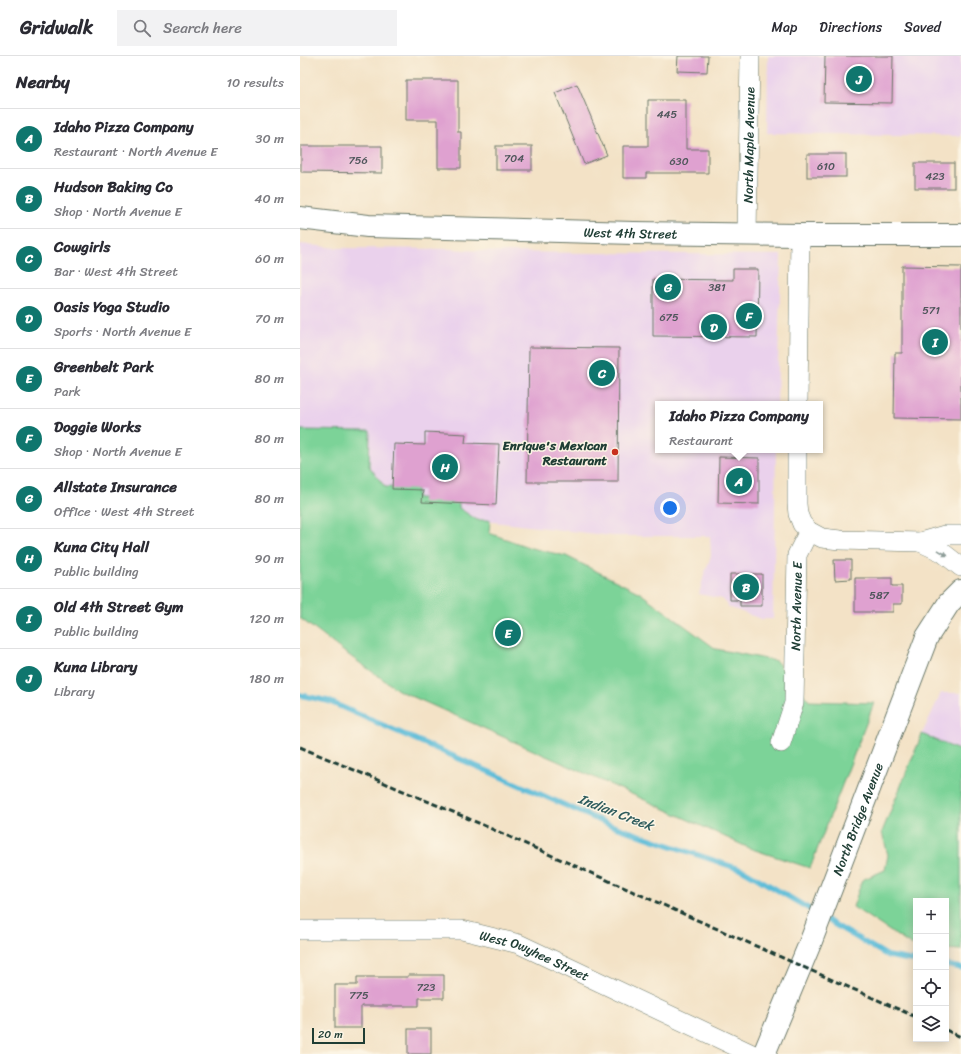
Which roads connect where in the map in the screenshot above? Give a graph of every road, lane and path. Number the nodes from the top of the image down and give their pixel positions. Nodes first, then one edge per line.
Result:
1 (750, 56) edge
2 (300, 218) edge
3 (747, 234) junction
4 (800, 235) junction
5 (961, 235) edge
6 (798, 401) edge
7 (797, 453) edge
8 (809, 531) junction
9 (961, 535) edge
10 (920, 542) junction
11 (961, 567) edge
12 (961, 591) edge
13 (781, 743) dead end
14 (300, 930) edge
15 (752, 1054) edge
16 (764, 1054) edge

1 - 3 street, North Maple Avenue
2 - 3 main road, West 4th Street
3 - 4 main road, West 4th Street
4 - 5 main road, West 4th Street
4 - 6 street
7 - 8 street
8 - 10 street
8 - 13 street, North Avenue E
9 - 10 street
10 -> 11 street
12 - 16 main road, North Bridge Avenue
14 - 15 street, West Owyhee Street

